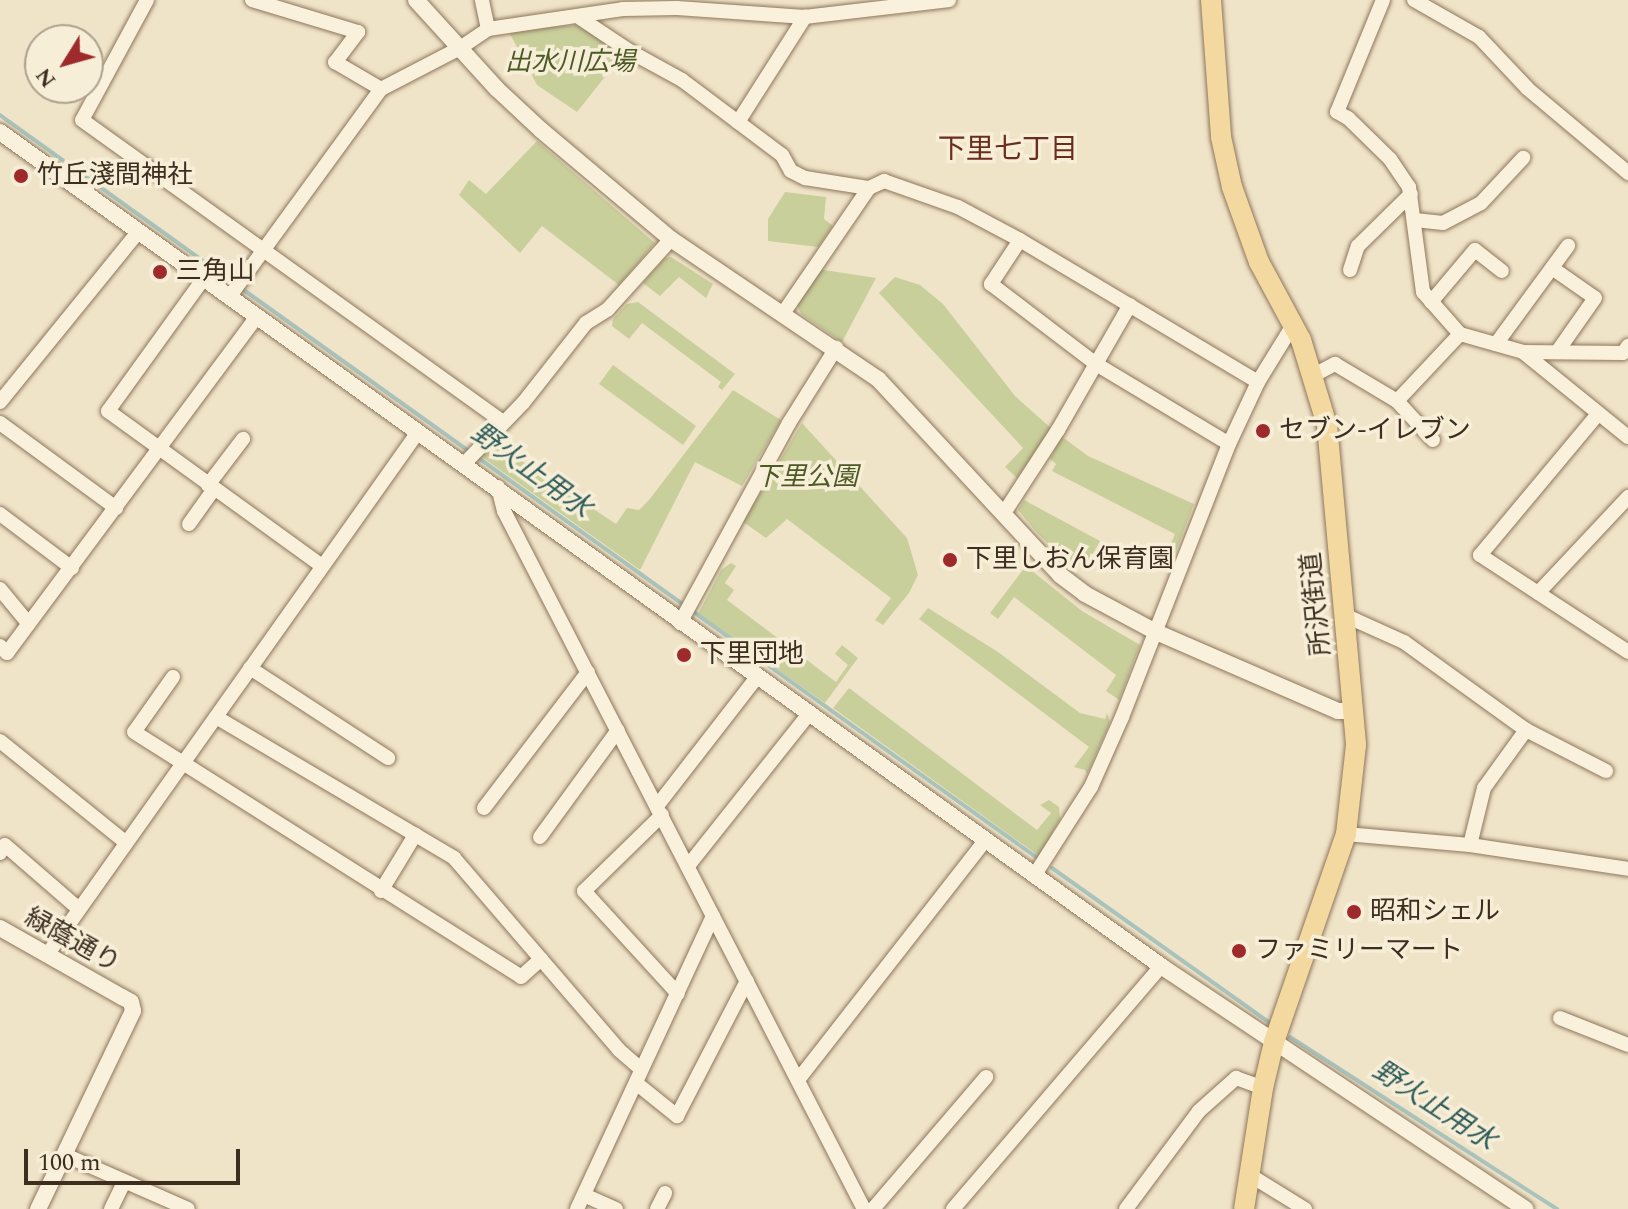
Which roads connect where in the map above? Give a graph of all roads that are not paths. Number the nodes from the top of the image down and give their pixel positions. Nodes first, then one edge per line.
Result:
1 (147, 0) edge
2 (252, 0) edge
3 (416, 0) edge
4 (482, 0) edge
5 (949, 0) edge
6 (1211, 0) edge
7 (1383, 0) edge
8 (1414, 0) edge
9 (805, 17) junction
10 (580, 18) junction
11 (488, 29) junction
12 (460, 48) junction
13 (381, 89) junction
14 (738, 122) junction
15 (0, 132) edge
16 (1523, 158) dead end
17 (1628, 173) edge
18 (869, 188) junction
19 (1411, 194) junction
20 (1415, 220) junction
21 (139, 231) junction
22 (671, 239) junction
23 (1020, 240) junction
24 (1568, 246) dead end
25 (263, 251) junction
26 (1552, 268) junction
27 (1350, 270) dead end
28 (1502, 271) dead end
29 (204, 278) junction
30 (235, 290) junction
31 (1431, 302) junction
32 (1130, 305) junction
33 (784, 312) junction
34 (257, 316) junction
35 (1293, 325) junction
36 (1460, 334) junction
37 (1496, 344) junction
38 (1628, 346) edge
39 (836, 348) junction
40 (1523, 352) junction
41 (1557, 352) junction
42 (1096, 364) junction
43 (1314, 375) junction
44 (1258, 382) junction
45 (1397, 401) junction
46 (0, 402) edge
47 (1598, 414) junction
48 (503, 422) junction
49 (0, 423) edge
50 (418, 432) junction
51 (1628, 437) edge
52 (243, 439) dead end
53 (1433, 440) dead end
54 (1229, 444) junction
55 (159, 449) junction
56 (469, 459) junction
57 (211, 487) junction
58 (498, 487) junction
59 (1628, 497) edge
60 (116, 508) junction
61 (1004, 513) junction
62 (0, 514) edge
63 (189, 524) dead end
64 (322, 566) junction
65 (72, 568) junction
66 (0, 589) edge
67 (1538, 593) junction
68 (685, 614) junction
69 (1344, 615) junction
70 (29, 624) junction
71 (1156, 632) junction
72 (0, 646) edge
73 (1628, 652) edge
74 (250, 668) junction
75 (588, 672) junction
76 (173, 677) dead end
77 (757, 677) junction
78 (1354, 711) junction
79 (808, 715) junction
80 (216, 717) junction
81 (618, 730) junction
82 (1526, 730) junction
83 (0, 741) edge
84 (388, 758) dead end
85 (182, 764) junction
86 (1606, 771) dead end
87 (484, 808) dead end
88 (659, 811) junction
89 (1346, 834) junction
90 (415, 835) junction
91 (540, 837) dead end
92 (985, 841) junction
93 (125, 842) junction
94 (1470, 845) junction
95 (0, 853) edge
96 (688, 866) junction
97 (1628, 869) edge
98 (1034, 876) junction
99 (381, 891) junction
100 (79, 909) junction
101 (713, 916) junction
102 (0, 928) edge
103 (47, 955) junction
104 (541, 959) junction
105 (1161, 966) junction
106 (747, 981) junction
107 (678, 994) junction
108 (1560, 1018) dead end
109 (1274, 1042) junction
110 (1628, 1045) edge
111 (638, 1076) junction
112 (986, 1077) dead end
113 (798, 1080) junction
114 (1263, 1088) junction
115 (65, 1155) junction
116 (1248, 1174) junction
117 (124, 1182) junction
118 (665, 1193) dead end
119 (584, 1195) junction
120 (185, 1208) edge
121 (38, 1209) edge
122 (111, 1209) edge
123 (577, 1209) edge
124 (616, 1209) edge
125 (657, 1209) edge
126 (864, 1209) edge
127 (873, 1209) edge
128 (953, 1209) edge
129 (1126, 1209) edge
130 (1244, 1209) edge
131 (1305, 1209) edge
132 (1525, 1209) edge

1 - 25 street
2 - 13 street
3 - 12 street
4 - 11 street
5 - 9 street
6 - 35 main road, 所沢街道
7 - 19 street
8 - 17 street
9 - 10 street
9 - 14 street
10 - 11 street
10 - 14 street
11 - 12 street
12 - 13 street
12 - 22 street
13 - 25 street
14 - 18 street
15 - 21 street
16 - 20 street
18 - 23 street
18 - 33 street
19 - 20 street
19 - 27 street
20 - 31 street
21 - 29 street
21 - 46 street
22 - 33 street
22 - 48 street
23 - 32 street
23 - 42 street
24 - 26 street
25 - 30 street
25 - 48 street
26 - 37 street
26 - 41 street
28 - 31 street
29 - 30 street
29 - 55 street
30 - 34 street
31 - 36 street
32 - 42 street
32 - 44 street
33 - 39 street
34 - 50 street
34 - 55 street
35 - 43 main road, 所沢街道
35 - 44 street
36 - 37 street
36 - 45 street
37 - 40 street
38 - 41 street
39 - 61 street
39 - 68 street
40 - 41 street
40 - 47 street
42 - 54 street
42 - 61 street
43 - 45 street
43 - 69 main road, 所沢街道
44 - 54 street
45 - 53 street
47 - 51 street
47 - 67 street
48 - 56 street
49 - 60 street
50 - 56 street
50 - 64 street
52 - 57 street
54 - 71 street
55 - 57 street
55 - 60 street
56 - 58 street
57 - 63 street
57 - 64 street
58 - 68 street
58 - 75 street
59 - 67 street
60 - 65 street
61 - 71 street
62 - 65 street
64 - 74 street
65 - 70 street
66 - 70 street
67 - 73 street
68 - 77 street
69 - 78 main road, 所沢街道
69 - 82 street
70 - 72 street
71 - 78 street
71 - 98 street
74 - 80 street
74 - 84 street
75 - 81 street
75 - 87 street
76 - 85 street
77 - 79 street
77 - 88 street
78 - 89 main road, 所沢街道
79 - 92 street
79 - 96 street
80 - 85 street
80 - 90 street
81 - 88 street
81 - 91 street
82 - 86 street
82 - 94 street
83 - 93 street
85 - 93 street
85 - 99 street
88 - 96 street
88 - 107 street
89 - 94 street
89 - 109 main road, 所沢街道
90 - 99 street
90 - 104 street
92 - 98 street
92 - 113 street
93 - 100 street
94 - 97 street
95 - 100 street
96 - 101 street
98 - 105 street
99 - 104 street
100 - 103 street
101 - 106 street
101 - 107 street
102 - 103 street, 緑蔭通り
103 - 115 street, 緑蔭通り
104 - 111 street
105 - 109 street
105 - 128 street
106 - 111 street
106 - 113 street
107 - 111 street
108 - 110 street
109 - 114 main road, 所沢街道
109 - 132 street
111 - 119 street
112 - 127 street
113 - 126 street
114 - 116 main road, 所沢街道
114 - 129 street
115 - 117 street
115 - 121 street, 緑蔭通り
116 - 130 main road, 所沢街道
116 - 131 street
117 - 120 street
117 - 122 street
118 - 125 street
119 - 123 street
119 - 124 street

